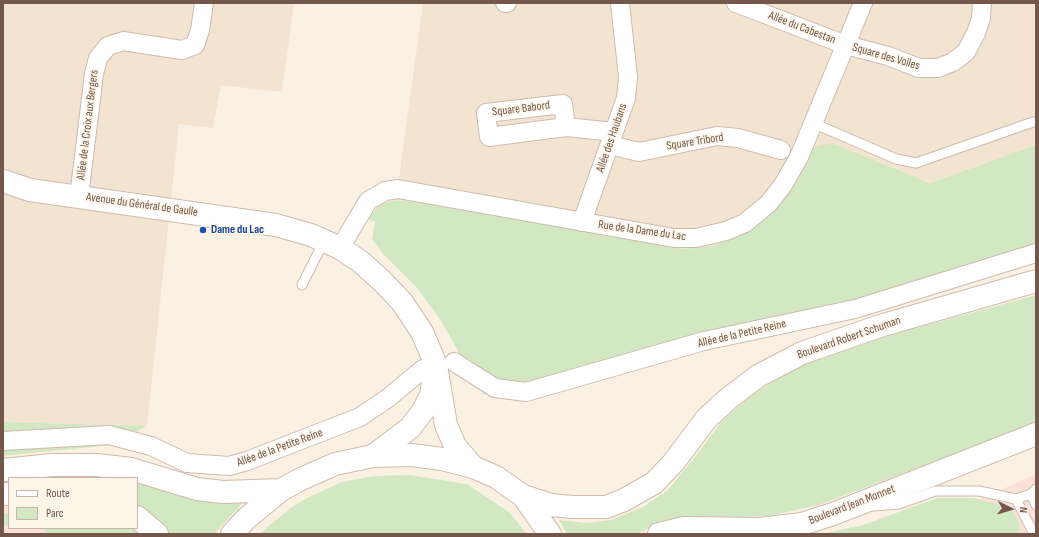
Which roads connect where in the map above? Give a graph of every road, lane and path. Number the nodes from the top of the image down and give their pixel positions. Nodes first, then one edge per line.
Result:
1 (204, 3) edge
2 (620, 3) edge
3 (736, 3) edge
4 (863, 3) edge
5 (982, 3) edge
6 (846, 45) junction
7 (1033, 122) dead end
8 (813, 123) junction
9 (566, 127) dead end
10 (612, 138) junction
11 (781, 150) dead end
12 (3, 181) edge
13 (79, 197) junction
14 (582, 222) junction
15 (332, 244) junction
16 (1036, 253) edge
17 (1036, 281) edge
18 (302, 285) dead end
19 (437, 365) junction
20 (1036, 434) edge
21 (3, 441) edge
22 (373, 456) junction
23 (473, 467) junction
24 (3, 470) edge
25 (281, 490) junction
26 (1034, 492) edge
27 (523, 496) junction
28 (1016, 499) junction
29 (1036, 505) edge
30 (848, 508) junction
31 (138, 518) edge
32 (157, 534) edge
33 (232, 534) edge
34 (550, 534) edge
35 (659, 534) edge
36 (1034, 534) edge

1 - 13 street, Allée de la Croix aux Bergers
2 - 10 street, Allée des Haubans
3 - 6 street, Allée du Cabestan
4 - 6 street, Rue de la Dame du Lac
5 - 6 street, Square des Voiles
6 - 8 street, Rue de la Dame du Lac
7 - 8 lane
8 - 14 street, Rue de la Dame du Lac
9 - 10 street
10 - 11 street, Square Tribord
10 - 14 street, Allée des Haubans
12 - 13 main road, Avenue du Général de Gaulle
13 - 15 main road, Avenue du Général de Gaulle
14 - 15 street, Rue de la Dame du Lac
15 - 18 lane
15 - 19 main road, Avenue du Général de Gaulle
16 - 19 street, Allée de la Petite Reine
17 - 27 main road, Boulevard Robert Schuman
19 - 21 street, Allée de la Petite Reine
19 - 22 main road
19 - 23 main road, Avenue du Général de Gaulle
20 - 30 main road, Boulevard Jean Monnet
22 - 23 main road
22 - 25 main road
23 - 27 main road
24 - 25 main road
25 - 33 main road
26 - 28 lane
26 - 29 lane
27 - 34 main road
28 - 30 lane
28 - 36 lane
30 - 35 main road, Boulevard Jean Monnet
31 - 32 main road

